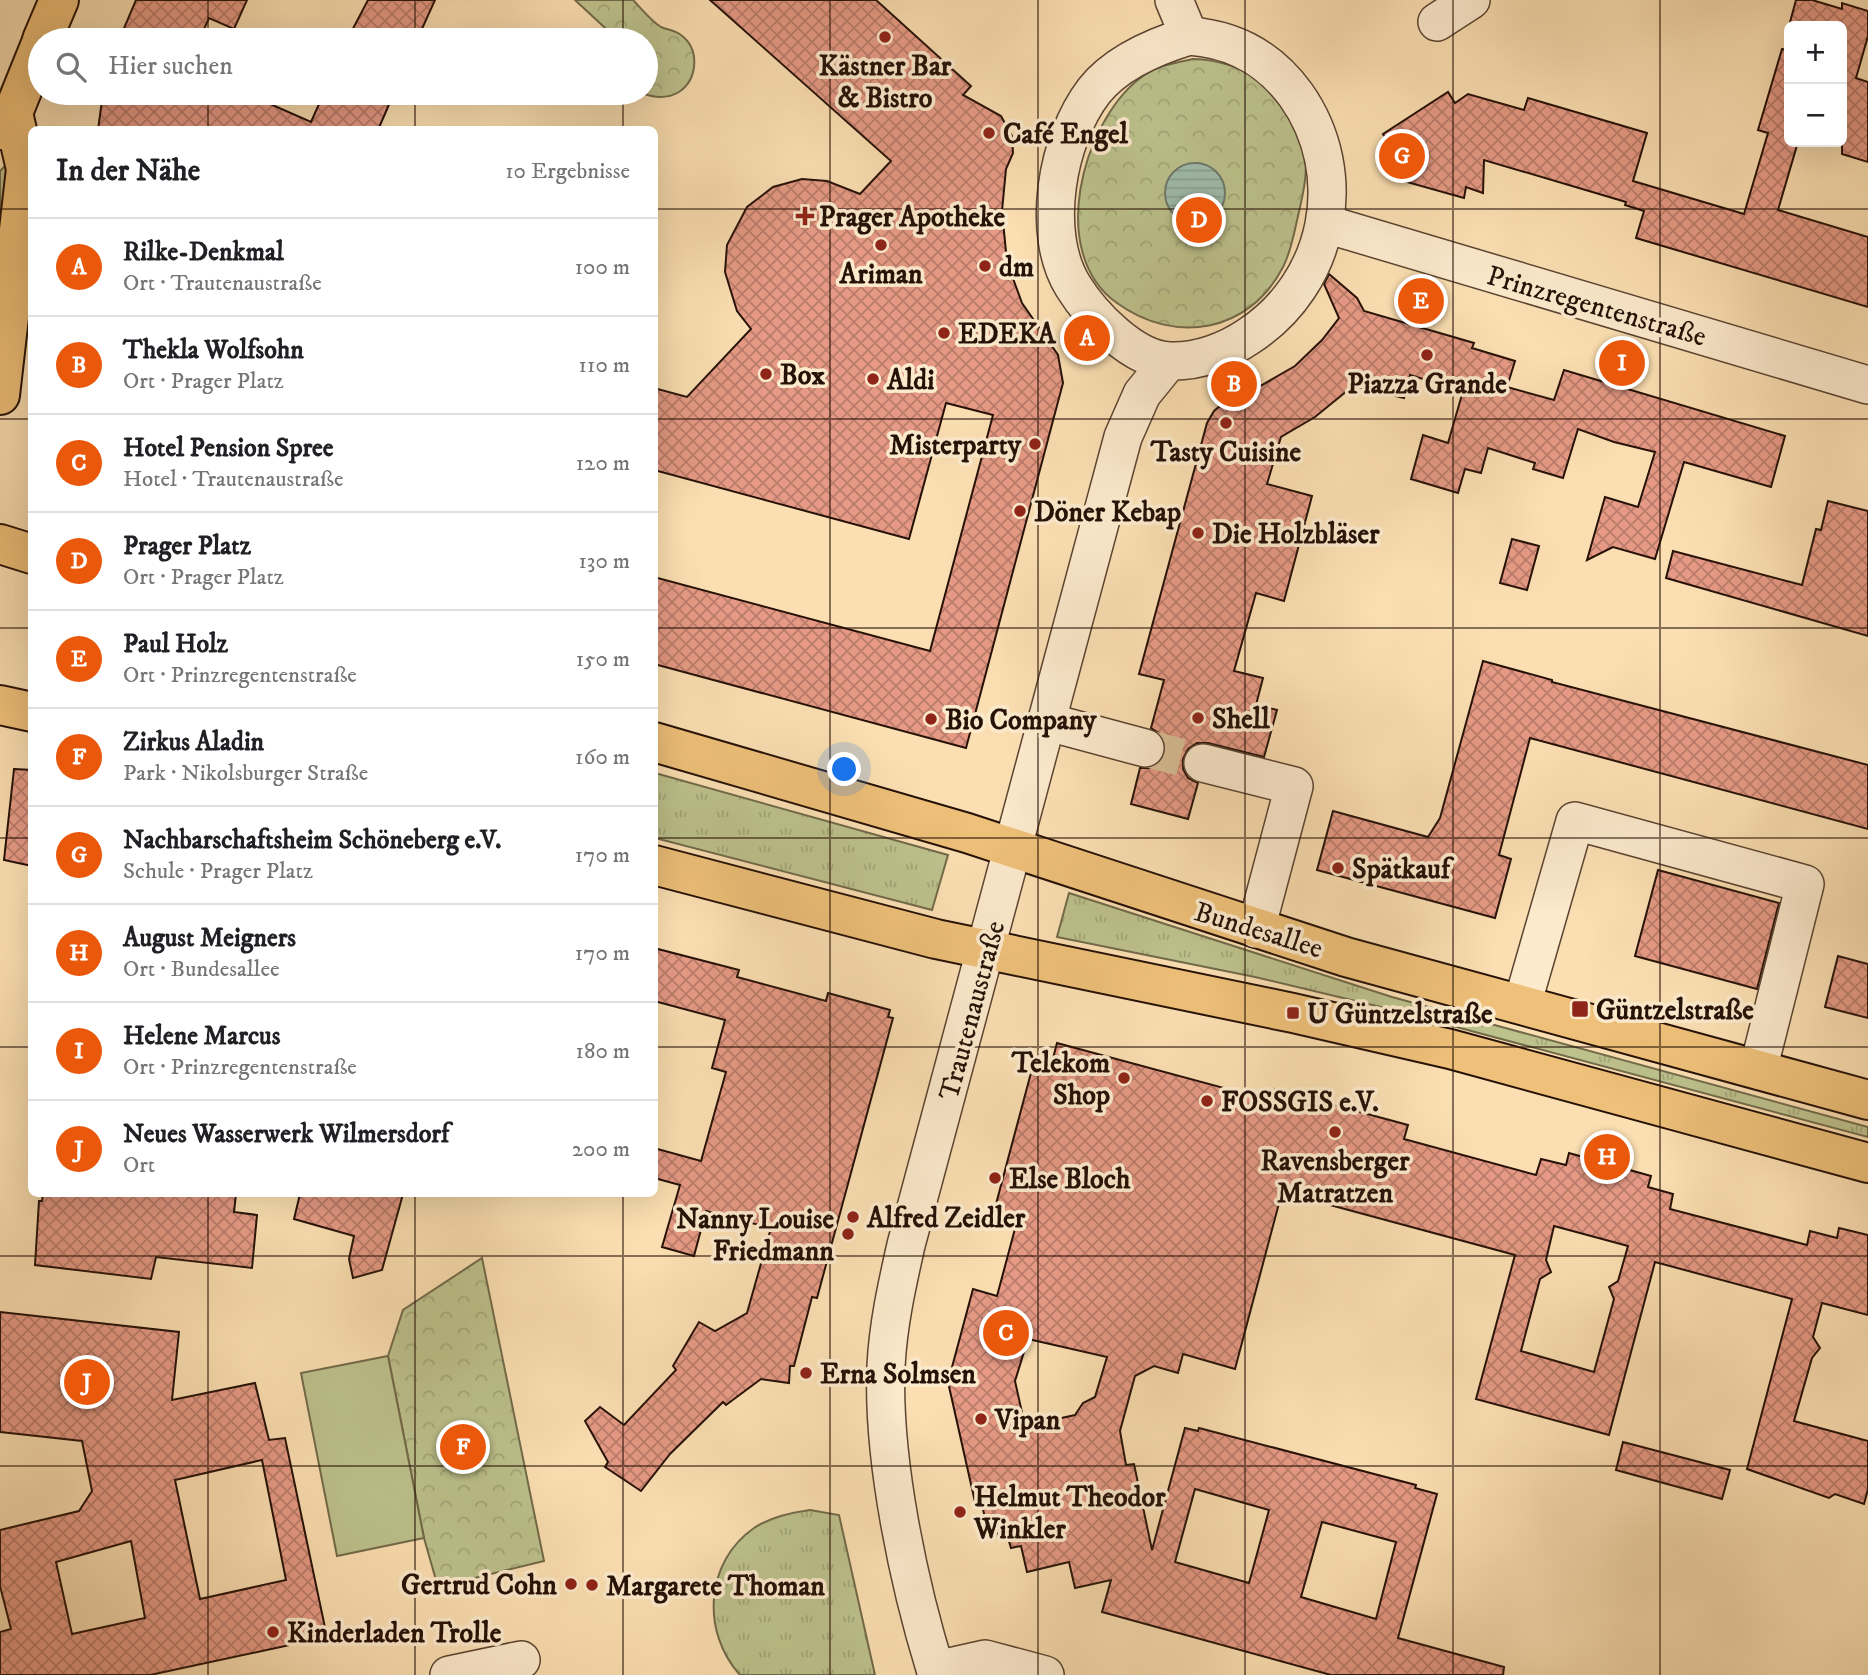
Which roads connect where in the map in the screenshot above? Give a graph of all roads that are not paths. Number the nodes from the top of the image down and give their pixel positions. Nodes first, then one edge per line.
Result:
1 (59, 0) edge
2 (1174, 0) edge
3 (1471, 0) edge
4 (1437, 22) dead end
5 (47, 28) edge
6 (1189, 36) junction
7 (28, 73) edge
8 (6, 122) edge
9 (1326, 224) junction
10 (1168, 362) junction
11 (1868, 385) edge
12 (0, 395) edge
13 (0, 544) edge
14 (28, 553) edge
15 (0, 705) edge
16 (28, 711) edge
17 (1048, 722) junction
18 (658, 743) edge
19 (1145, 748) tunnel mouth
20 (1203, 763) tunnel mouth
21 (1014, 848) junction
22 (658, 866) edge
23 (1256, 929) junction
24 (987, 950) junction
25 (1522, 1005) junction
26 (1758, 1070) junction
27 (1868, 1100) edge
28 (1868, 1163) edge
29 (521, 1660) dead end
30 (937, 1673) edge
31 (449, 1675) edge
32 (1045, 1675) edge

1 - 5 main road
2 - 6 street
3 - 4 street
6 - 9 street
6 - 10 street
7 - 8 main road
8 - 12 main road
9 - 10 street
9 - 11 street, Prinzregentenstraße
10 - 17 street, Trautenaustraße
13 - 14 main road
15 - 16 main road
17 - 19 street
17 - 21 street, Trautenaustraße
18 - 21 main road, Bundesallee
20 - 23 street
21 - 23 main road, Bundesallee
21 - 24 street, Trautenaustraße
22 - 24 main road
23 - 25 main road, Bundesallee
24 - 28 main road
24 - 30 street, Trautenaustraße
25 - 26 main road, Bundesallee
25 - 26 street
26 - 27 main road, Bundesallee
29 - 31 street
30 - 32 street

